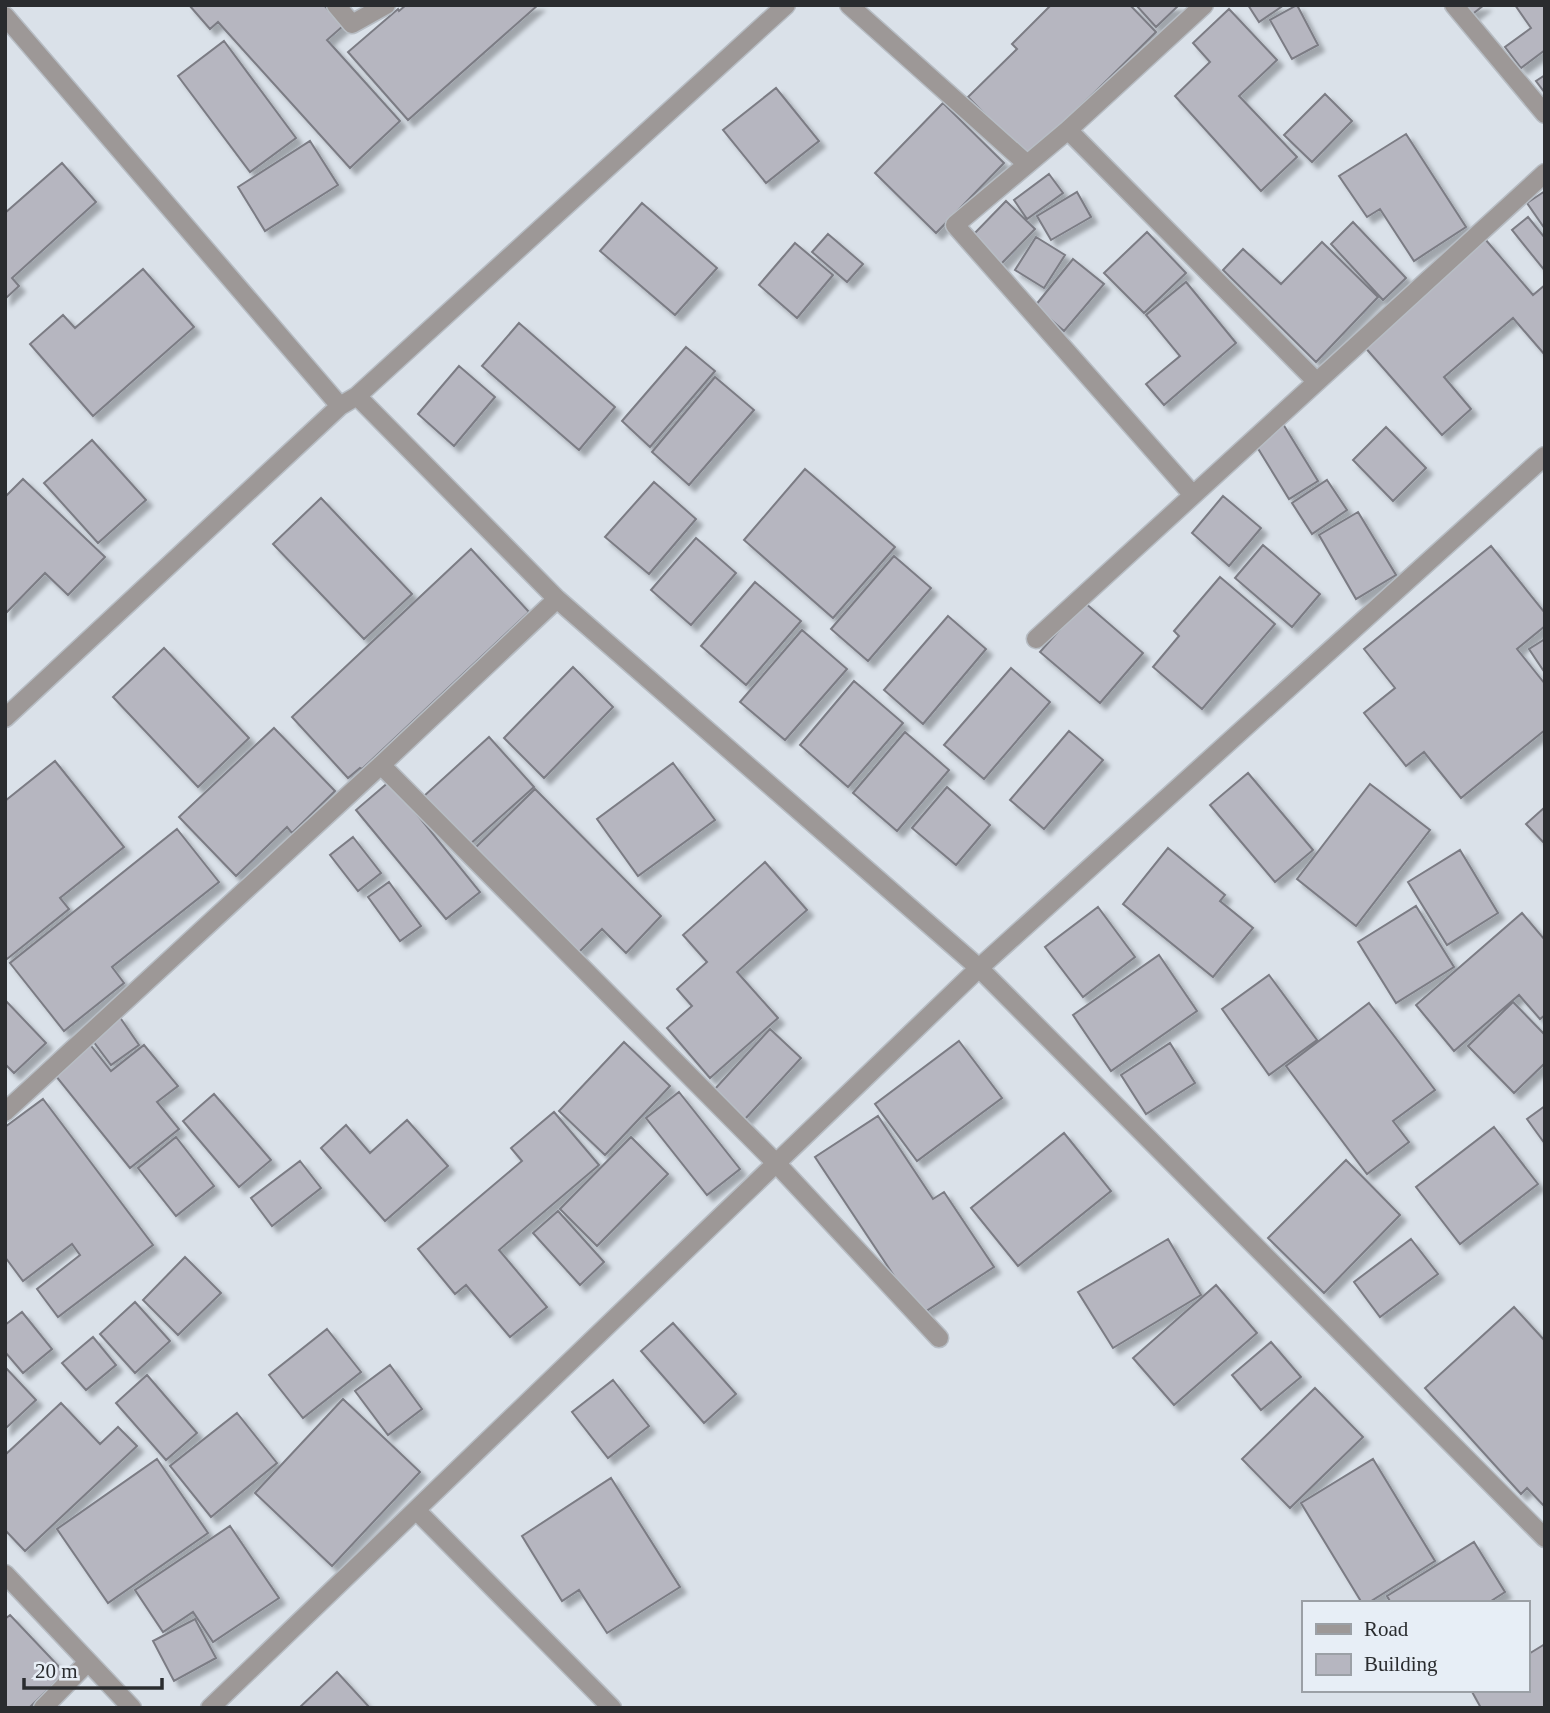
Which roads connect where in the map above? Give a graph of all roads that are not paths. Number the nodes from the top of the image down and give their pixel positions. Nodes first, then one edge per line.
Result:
1 (336, 5) edge
2 (386, 5) edge
3 (786, 5) edge
4 (849, 5) edge
5 (1204, 5) edge
6 (1454, 5) edge
7 (5, 16) edge
8 (1545, 114) edge
9 (1068, 130) junction
10 (1027, 164) junction
11 (1545, 173) edge
12 (1315, 382) junction
13 (357, 396) junction
14 (340, 406) junction
15 (1545, 456) edge
16 (1193, 495) junction
17 (557, 598) junction
18 (1035, 639) dead end
19 (5, 718) edge
20 (380, 765) junction
21 (979, 968) junction
22 (5, 1112) edge
23 (776, 1163) junction
24 (939, 1338) dead end
25 (416, 1510) junction
26 (1545, 1538) edge
27 (5, 1574) edge
28 (88, 1662) junction
29 (43, 1708) edge
30 (132, 1708) edge
31 (210, 1708) edge
32 (612, 1708) edge

1 - 2 street
3 - 13 street
4 - 10 street
5 - 9 street
6 - 8 street
7 - 14 street
9 - 10 street
9 - 12 street
10 - 16 street
11 - 12 street
12 - 16 street
13 - 14 street
13 - 17 street
14 - 19 street
15 - 21 street
16 - 18 street
17 - 20 street
17 - 21 street
20 - 22 street
20 - 23 street
21 - 23 street
21 - 26 street
23 - 24 street
23 - 25 street
25 - 31 street
25 - 32 street
27 - 28 street
28 - 29 street
28 - 30 street

